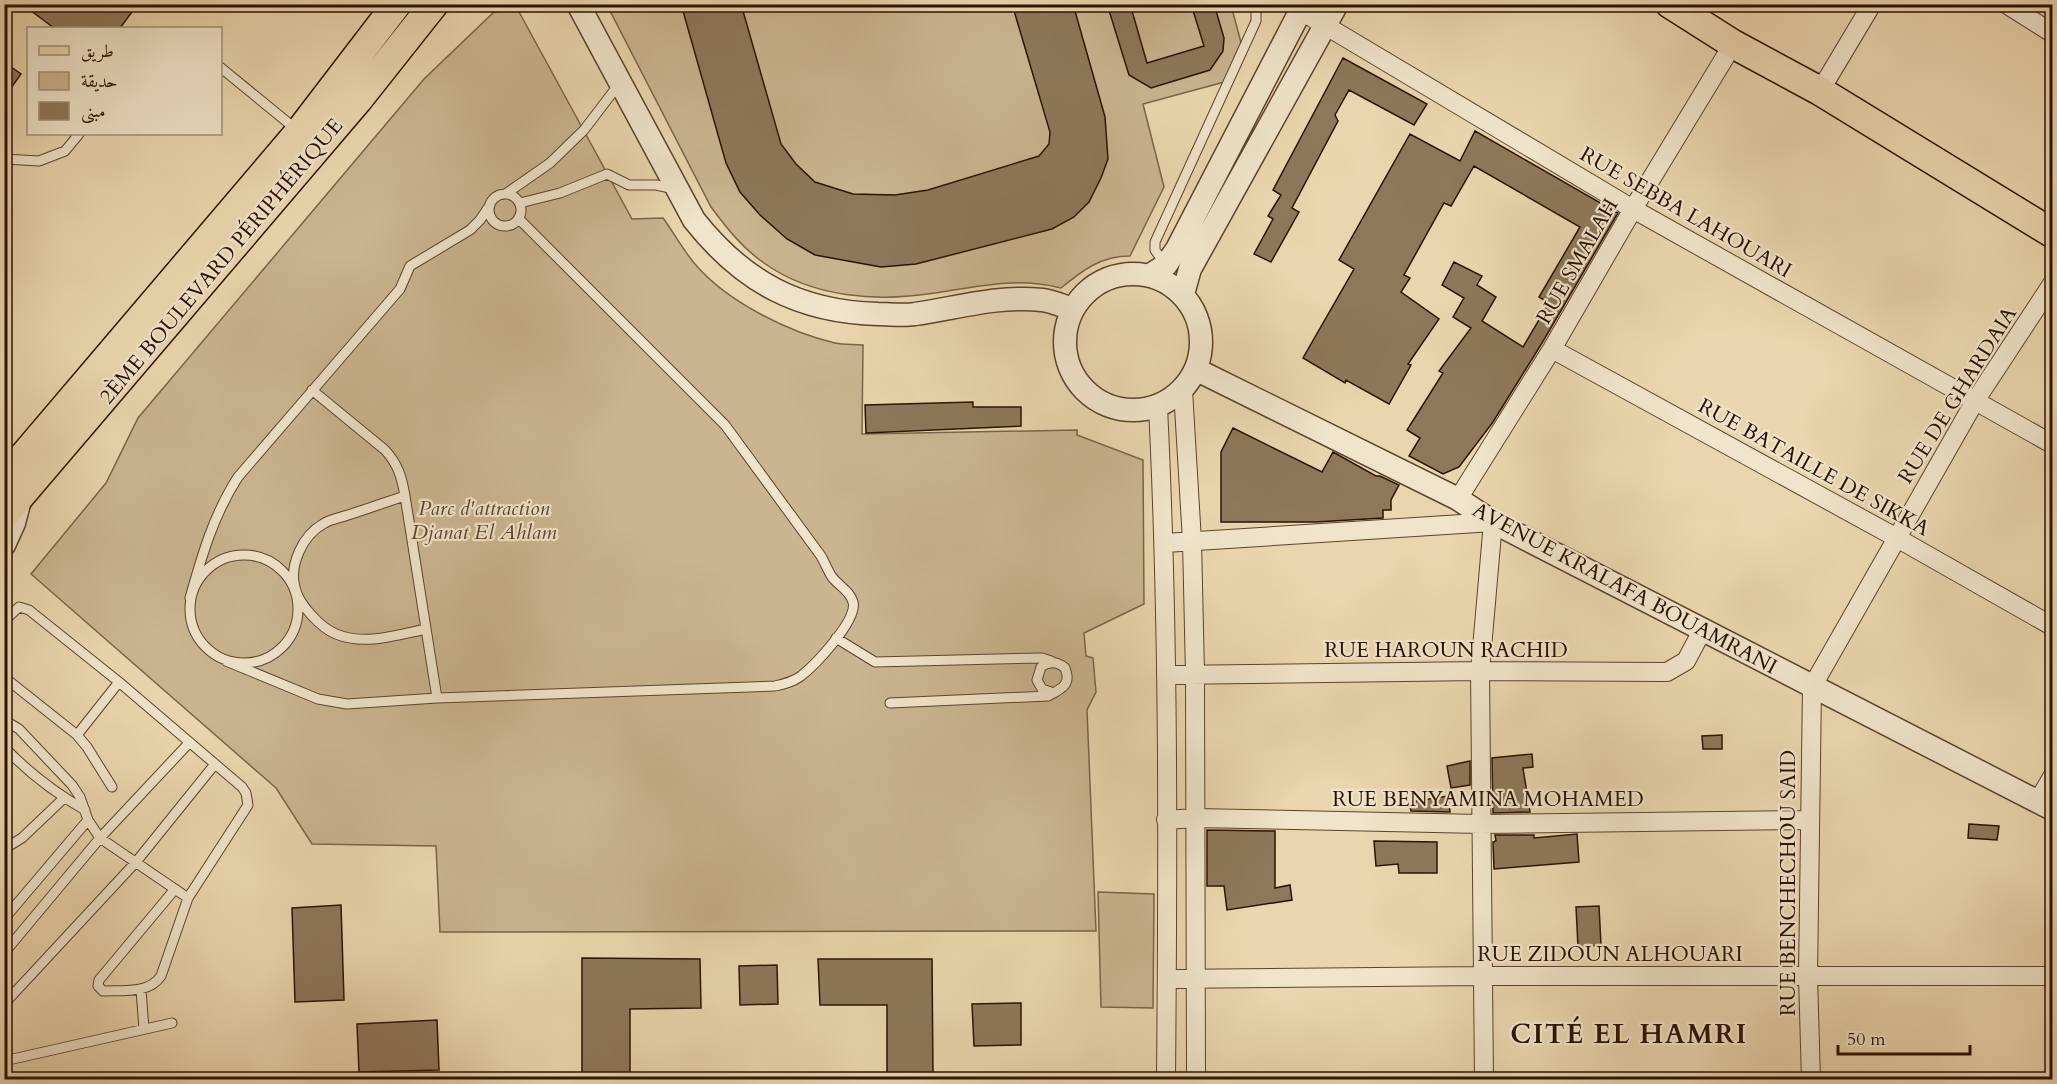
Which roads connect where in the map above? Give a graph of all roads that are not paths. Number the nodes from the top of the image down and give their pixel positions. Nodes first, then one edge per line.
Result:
1 (397, 4) edge
2 (434, 4) edge
3 (578, 4) edge
4 (1253, 4) edge
5 (1337, 4) edge
6 (1670, 4) edge
7 (1872, 4) edge
8 (2006, 4) edge
9 (1303, 8) edge
10 (1325, 26) junction
11 (2052, 33) edge
12 (1733, 44) junction
13 (222, 69) edge
14 (620, 82) junction
15 (1820, 91) junction
16 (299, 132) junction
17 (78, 135) edge
18 (4, 159) edge
19 (678, 190) junction
20 (507, 193) junction
21 (520, 202) junction
22 (490, 205) junction
23 (1634, 209) junction
24 (519, 219) junction
25 (2052, 233) edge
26 (1158, 270) junction
27 (2052, 284) edge
28 (1183, 294) junction
29 (1072, 309) junction
30 (1552, 349) junction
31 (1197, 370) junction
32 (312, 390) junction
33 (1183, 390) junction
34 (1975, 401) junction
35 (1158, 406) junction
36 (2052, 444) edge
37 (10, 496) edge
38 (405, 496) junction
39 (1458, 499) junction
40 (1493, 522) junction
41 (1897, 538) junction
42 (1192, 542) junction
43 (1165, 543) junction
44 (4, 545) edge
45 (294, 588) junction
46 (190, 598) junction
47 (4, 621) edge
48 (2052, 626) edge
49 (426, 629) junction
50 (1703, 629) junction
51 (836, 638) junction
52 (226, 661) junction
53 (1056, 662) junction
54 (1480, 671) junction
55 (1195, 674) junction
56 (1167, 675) junction
57 (4, 677) edge
58 (119, 682) junction
59 (1812, 687) junction
60 (1054, 693) junction
61 (437, 698) junction
62 (890, 703) dead end
63 (4, 720) edge
64 (76, 735) junction
65 (189, 742) junction
66 (4, 747) edge
67 (215, 764) junction
68 (2052, 777) edge
69 (112, 787) dead end
70 (64, 798) junction
71 (2045, 805) edge
72 (85, 810) junction
73 (1195, 818) junction
74 (88, 820) junction
75 (1166, 820) junction
76 (1810, 820) junction
77 (1481, 824) junction
78 (100, 838) junction
79 (4, 849) edge
80 (136, 862) junction
81 (175, 889) junction
82 (188, 898) junction
83 (4, 919) edge
84 (4, 952) edge
85 (1483, 976) junction
86 (2052, 976) edge
87 (1808, 977) junction
88 (1196, 979) junction
89 (1167, 980) junction
90 (141, 990) junction
91 (4, 1004) edge
92 (172, 1023) dead end
93 (144, 1029) junction
94 (4, 1061) edge
95 (1166, 1080) edge
96 (1196, 1080) edge
97 (1484, 1080) edge
98 (1811, 1080) edge

1 - 16 main road, 2ÈME BOULEVARD PÉRIPHÉRIQUE
2 - 37 main road, 2ÈME BOULEVARD PÉRIPHÉRIQUE
3 - 14 street
4 - 26 lane
5 - 10 street
6 - 12 main road
7 - 15 street
8 - 11 street
9 - 10 street, RUE SEBBA LAHOUARI
9 - 26 street
10 - 23 street, RUE SEBBA LAHOUARI
10 - 28 street
12 - 15 main road
12 - 23 street, RUE SMALAH
13 - 16 lane
14 - 19 street
14 - 20 lane
15 - 25 main road
16 - 37 main road, 2ÈME BOULEVARD PÉRIPHÉRIQUE
17 - 18 lane
19 - 21 lane
19 - 29 street
20 - 21 lane
20 - 22 lane
21 - 24 lane
22 - 24 lane
22 - 32 lane
23 - 30 street, RUE SMALAH
23 - 34 street, RUE SEBBA LAHOUARI
24 - 51 lane
26 - 28 street
26 - 29 street
27 - 34 street, RUE DE GHARDAIA
28 - 31 street
29 - 35 street
30 - 39 street, RUE SMALAH
30 - 41 street, RUE BATAILLE DE SIKKA
31 - 33 street
31 - 39 street, AVENUE KRALAFA BOUAMRANI
32 - 38 lane
32 - 46 lane
33 - 35 street
33 - 42 street
34 - 36 street, RUE SEBBA LAHOUARI
34 - 41 street, RUE DE GHARDAIA
35 - 43 street
37 - 44 street
38 - 45 lane
38 - 49 lane
39 - 40 street, AVENUE KRALAFA BOUAMRANI
40 - 42 street
40 - 50 street, AVENUE KRALAFA BOUAMRANI
40 - 54 street
41 - 48 street, RUE BATAILLE DE SIKKA
41 - 59 street, RUE DE GHARDAIA
42 - 43 street
42 - 55 street
43 - 56 street
45 - 46 lane
45 - 49 lane
45 - 52 lane
46 - 52 lane
47 - 58 lane
49 - 61 lane
50 - 54 street, RUE HAROUN RACHID
50 - 59 street, AVENUE KRALAFA BOUAMRANI
51 - 53 lane
51 - 61 lane
52 - 61 lane
53 - 60 lane
53 - 60 lane
54 - 55 street, RUE HAROUN RACHID
54 - 77 street
55 - 56 street, RUE HAROUN RACHID
55 - 73 street
56 - 75 street
57 - 64 lane
58 - 64 lane
58 - 65 lane
59 - 71 street, AVENUE KRALAFA BOUAMRANI
59 - 76 street, RUE BENCHECHOU SAID
60 - 62 lane
63 - 72 lane
64 - 69 lane
65 - 67 lane
65 - 78 lane
66 - 70 lane
67 - 80 lane
67 - 82 lane
68 - 71 street
70 - 72 lane
70 - 79 lane
72 - 74 lane
73 - 75 street, RUE BENYAMINA MOHAMED
73 - 77 street, RUE BENYAMINA MOHAMED
73 - 88 street
74 - 78 lane
74 - 83 lane
75 - 89 street
76 - 77 street, RUE BENYAMINA MOHAMED
76 - 87 street, RUE BENCHECHOU SAID
77 - 85 street
78 - 80 lane
78 - 84 lane
80 - 81 lane
80 - 91 lane
81 - 82 lane
81 - 90 lane
82 - 90 lane
85 - 87 street, RUE ZIDOUN ALHOUARI
85 - 88 street, RUE ZIDOUN ALHOUARI
85 - 97 street
86 - 87 street, RUE ZIDOUN ALHOUARI
87 - 98 street, RUE BENCHECHOU SAID
88 - 89 street, RUE ZIDOUN ALHOUARI
88 - 96 street
89 - 95 street
90 - 93 lane
92 - 93 lane
93 - 94 lane

